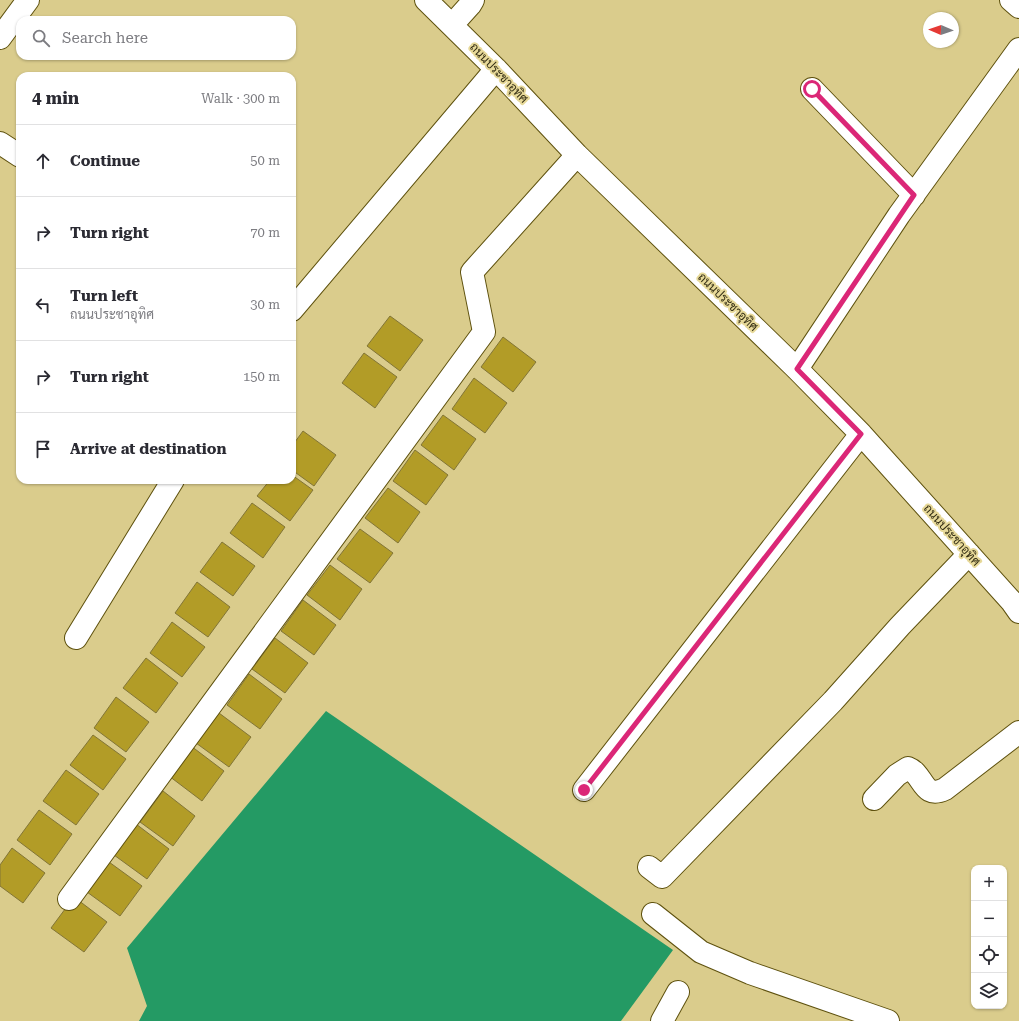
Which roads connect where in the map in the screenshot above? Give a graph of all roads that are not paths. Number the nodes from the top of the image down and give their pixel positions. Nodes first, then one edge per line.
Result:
1 (28, 0) edge
2 (426, 0) edge
3 (473, 0) edge
4 (1011, 0) edge
5 (1019, 6) edge
6 (16, 16) edge
7 (16, 16) edge
8 (452, 25) junction
9 (0, 38) edge
10 (1019, 49) edge
11 (496, 69) junction
12 (812, 89) dead end
13 (0, 143) edge
14 (16, 153) edge
15 (577, 154) junction
16 (914, 195) junction
17 (296, 305) edge
18 (797, 369) junction
19 (861, 434) junction
20 (171, 484) edge
21 (969, 554) junction
22 (1019, 612) edge
23 (76, 638) dead end
24 (1019, 732) edge
25 (584, 790) dead end
26 (874, 798) dead end
27 (649, 867) dead end
28 (69, 899) dead end
29 (653, 914) dead end
30 (678, 992) dead end
31 (662, 1021) edge
32 (888, 1021) edge

1 - 6 street
2 - 8 street, ถนนประชาอุทิศ
3 - 8 street
4 - 5 street
7 - 9 street
8 - 11 street, ถนนประชาอุทิศ
10 - 16 street
11 - 15 street, ถนนประชาอุทิศ
11 - 17 street
12 - 16 street
13 - 14 street
15 - 18 street, ถนนประชาอุทิศ
15 - 28 street
16 - 18 street
18 - 19 street, ถนนประชาอุทิศ
19 - 21 street, ถนนประชาอุทิศ
19 - 25 street
20 - 23 street
21 - 22 street, ถนนประชาอุทิศ
21 - 27 street
24 - 26 street
29 - 32 street
30 - 31 street

